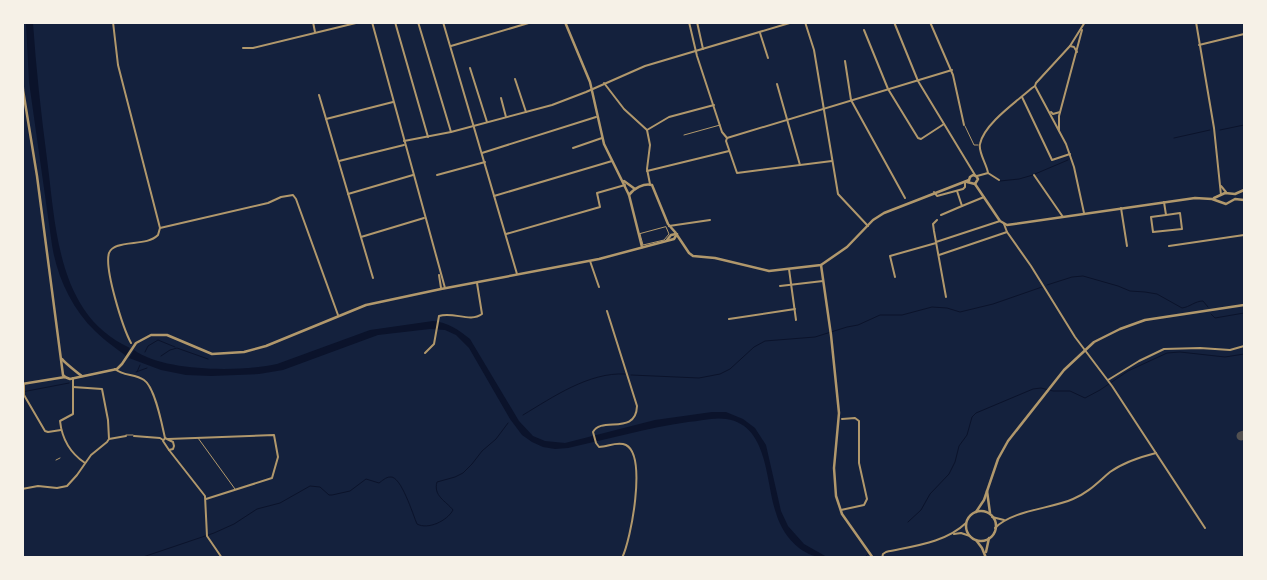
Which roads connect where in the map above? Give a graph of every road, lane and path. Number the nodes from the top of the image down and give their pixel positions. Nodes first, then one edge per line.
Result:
1 (113, 22) edge
2 (313, 22) edge
3 (360, 22) edge
4 (372, 22) edge
5 (395, 22) edge
6 (418, 22) edge
7 (443, 22) edge
8 (532, 22) edge
9 (565, 22) edge
10 (690, 22) edge
11 (697, 22) edge
12 (793, 22) edge
13 (805, 22) edge
14 (894, 22) edge
15 (930, 22) edge
16 (1085, 22) edge
17 (1196, 22) edge
18 (1082, 28) junction
19 (864, 30) dead end
20 (316, 33) junction
21 (760, 33) junction
22 (1244, 34) edge
23 (1199, 45) junction
24 (450, 46) junction
25 (1070, 46) junction
26 (243, 48) dead end
27 (703, 49) junction
28 (696, 50) junction
29 (1077, 52) junction
30 (768, 58) dead end
31 (845, 61) dead end
32 (949, 64) junction
33 (470, 68) dead end
34 (952, 70) junction
35 (943, 71) junction
36 (22, 75) edge
37 (516, 79) dead end
38 (918, 79) junction
39 (604, 84) junction
40 (778, 84) dead end
41 (1036, 86) junction
42 (590, 89) junction
43 (888, 89) junction
44 (23, 91) edge
45 (319, 95) dead end
46 (1022, 96) junction
47 (501, 98) dead end
48 (851, 100) junction
49 (393, 102) junction
50 (714, 105) junction
51 (823, 108) junction
52 (1049, 111) junction
53 (526, 112) junction
54 (1061, 112) junction
55 (506, 117) junction
56 (596, 117) junction
57 (326, 119) junction
58 (788, 119) junction
59 (487, 122) junction
60 (944, 124) junction
61 (720, 125) junction
62 (964, 125) joint
63 (474, 126) junction
64 (647, 130) junction
65 (451, 132) junction
66 (1060, 132) junction
67 (684, 136) dead end
68 (428, 137) junction
69 (602, 138) junction
70 (727, 138) junction
71 (404, 143) junction
72 (979, 145) junction
73 (573, 148) dead end
74 (729, 152) junction
75 (482, 154) junction
76 (1070, 154) junction
77 (339, 161) junction
78 (612, 161) junction
79 (832, 161) junction
80 (484, 162) junction
81 (800, 165) junction
82 (647, 171) junction
83 (988, 174) junction
84 (413, 175) junction
85 (437, 175) dead end
86 (1034, 175) dead end
87 (977, 179) junction
88 (999, 180) dead end
89 (969, 181) junction
90 (965, 182) junction
91 (627, 184) junction
92 (650, 184) junction
93 (958, 184) junction
94 (1221, 186) junction
95 (635, 189) junction
96 (1244, 190) edge
97 (956, 191) junction
98 (934, 192) junction
99 (1226, 192) junction
100 (348, 194) junction
101 (629, 195) junction
102 (983, 195) junction
103 (1221, 195) junction
104 (494, 196) junction
105 (905, 198) joint
106 (1212, 199) junction
107 (1244, 200) edge
108 (1164, 202) junction
109 (1222, 202) junction
110 (907, 203) junction
111 (962, 206) junction
112 (1121, 208) junction
113 (1084, 213) junction
114 (942, 215) dead end
115 (1166, 215) junction
116 (1063, 216) junction
117 (424, 218) junction
118 (710, 220) dead end
119 (937, 220) dead end
120 (1000, 221) junction
121 (1004, 224) junction
122 (669, 226) junction
123 (868, 226) junction
124 (160, 228) junction
125 (659, 229) joint
126 (1007, 232) junction
127 (505, 234) junction
128 (677, 234) junction
129 (1244, 235) edge
130 (361, 236) junction
131 (674, 239) junction
132 (666, 241) junction
133 (936, 243) junction
134 (682, 244) junction
135 (1127, 246) dead end
136 (1169, 246) dead end
137 (642, 247) junction
138 (938, 256) junction
139 (590, 261) junction
140 (821, 266) junction
141 (789, 269) junction
142 (517, 275) junction
143 (895, 277) dead end
144 (373, 278) dead end
145 (823, 281) junction
146 (477, 283) junction
147 (791, 285) junction
148 (780, 286) dead end
149 (599, 287) dead end
150 (443, 288) junction
151 (946, 297) dead end
152 (1244, 305) edge
153 (795, 309) junction
154 (607, 312) dead end
155 (338, 315) junction
156 (729, 319) dead end
157 (796, 320) dead end
158 (131, 343) dead end
159 (1244, 346) edge
160 (425, 353) dead end
161 (61, 358) junction
162 (71, 366) junction
163 (119, 368) junction
164 (115, 370) junction
165 (62, 371) junction
166 (76, 372) junction
167 (123, 374) junction
168 (83, 376) junction
169 (66, 378) junction
170 (73, 378) junction
171 (55, 380) junction
172 (1108, 380) junction
173 (23, 384) edge
174 (72, 386) junction
175 (842, 420) dead end
176 (61, 430) junction
177 (126, 436) joint
178 (134, 436) joint
179 (175, 438) junction
180 (198, 438) junction
181 (109, 439) junction
182 (166, 439) junction
183 (173, 442) junction
184 (173, 449) junction
185 (169, 450) junction
186 (173, 453) junction
187 (1156, 454) junction
188 (60, 458) dead end
189 (56, 460) dead end
190 (85, 464) junction
191 (22, 489) edge
192 (235, 490) junction
193 (988, 490) junction
194 (206, 499) junction
195 (841, 510) junction
196 (976, 512) junction
197 (991, 516) junction
198 (1004, 520) junction
199 (966, 523) junction
200 (995, 528) junction
201 (1205, 528) dead end
202 (951, 534) junction
203 (970, 536) junction
204 (989, 538) junction
205 (976, 540) junction
206 (986, 557) edge
207 (222, 558) edge
208 (622, 558) edge
209 (873, 558) edge
210 (882, 558) edge

1 - 124 street
2 - 20 street
3 - 20 street
4 - 49 street
5 - 68 street
6 - 65 street
7 - 24 street
8 - 24 street
9 - 42 street
10 - 28 street
11 - 27 street
12 - 21 street
13 - 51 street
14 - 38 street
15 - 32 street
16 - 18 street
17 - 23 street
18 - 25 street
18 - 29 street
19 - 43 street
20 - 26 street
21 - 27 street
21 - 30 street
22 - 23 street
23 - 94 street
24 - 63 street
25 - 29 street
25 - 41 street
27 - 28 street
28 - 39 street
28 - 50 street
29 - 54 street
31 - 48 street
32 - 34 street
32 - 35 street
33 - 59 street
34 - 35 street
34 - 62 street
35 - 38 street
36 - 44 street
37 - 53 street
38 - 43 street
38 - 60 street
39 - 42 street
39 - 64 street
40 - 58 street
41 - 46 street
41 - 52 street
42 - 53 street
42 - 56 street
43 - 48 street
43 - 60 street
44 - 161 street
45 - 57 street
46 - 72 street
46 - 76 street
47 - 55 street
48 - 51 street
48 - 105 street
49 - 57 street
49 - 71 street
50 - 61 street
50 - 64 street
51 - 58 street
51 - 79 street
52 - 54 street
52 - 66 street
53 - 55 street
54 - 66 street
55 - 59 street
56 - 69 street
56 - 75 street
57 - 77 street
58 - 70 street
58 - 81 street
59 - 63 street
60 - 87 street
61 - 67 street
61 - 70 street
62 - 72 street
63 - 65 street
63 - 75 street
64 - 82 street
65 - 68 street
66 - 76 street
68 - 71 street
69 - 73 street
69 - 78 street
70 - 74 street
71 - 77 street
71 - 84 street
72 - 83 street
74 - 81 street
74 - 82 street
75 - 80 street
76 - 113 street
77 - 100 street
78 - 91 street
78 - 104 street
79 - 81 street
79 - 123 street
80 - 85 street
80 - 104 street
82 - 92 street
83 - 87 street
83 - 88 street
84 - 100 street
84 - 117 street
86 - 116 street
87 - 89 street
87 - 89 street
87 - 102 street
89 - 90 street
89 - 93 street
90 - 93 street
90 - 97 street
91 - 95 street
91 - 101 street
91 - 127 street
92 - 95 street
92 - 122 street
93 - 98 street
94 - 99 street
94 - 103 street
95 - 101 street
96 - 99 street
97 - 98 street
97 - 111 street
98 - 110 street
99 - 103 street
100 - 130 street
101 - 137 street
102 - 111 street
102 - 120 street
103 - 106 street
103 - 109 street
104 - 127 street
105 - 110 street
106 - 108 street
106 - 109 street
107 - 109 street
108 - 112 street
108 - 115 street
110 - 123 street
111 - 114 street
112 - 113 street
112 - 135 street
113 - 116 street
115 - 115 street
116 - 121 street
117 - 130 street
117 - 150 street
118 - 122 street
119 - 133 street
120 - 121 street
120 - 133 street
121 - 126 street
122 - 128 street
123 - 140 street
124 - 155 street
124 - 158 street
125 - 125 street
126 - 138 street
126 - 172 street
127 - 142 street
128 - 131 street
128 - 132 street
128 - 134 street
129 - 136 street
130 - 144 street
131 - 132 street
131 - 134 street
132 - 137 street
133 - 138 street
133 - 143 street
134 - 141 street
137 - 139 street
138 - 151 street
139 - 142 street
139 - 149 street
140 - 141 street
140 - 145 street
141 - 147 street
142 - 146 street
145 - 147 street
145 - 195 street
146 - 150 street
146 - 160 street
147 - 148 street
147 - 153 street
150 - 155 street
152 - 193 street
153 - 156 street
153 - 157 street
154 - 208 street
155 - 163 street
159 - 172 street
161 - 162 street
161 - 165 street
162 - 165 street
162 - 166 street
163 - 164 street
163 - 167 street
164 - 167 street
164 - 168 street
165 - 169 street
165 - 171 street
166 - 168 street
166 - 170 street
167 - 182 street
168 - 170 street
169 - 170 street
169 - 171 street
169 - 174 street
170 - 174 street
171 - 173 street
172 - 187 street
173 - 176 street
174 - 176 street
174 - 181 street
175 - 195 street
176 - 190 street
177 - 178 street
177 - 181 street
178 - 182 street
179 - 180 street
179 - 182 street
179 - 183 street
180 - 192 street
180 - 192 street
181 - 190 street
182 - 183 street
182 - 185 street
183 - 184 street
184 - 185 street
184 - 186 street
185 - 186 street
186 - 194 street
187 - 198 street
187 - 201 street
188 - 189 street
190 - 191 street
192 - 194 street
193 - 196 street
193 - 197 street
194 - 207 street
195 - 209 street
196 - 197 street
196 - 199 street
197 - 198 street
197 - 200 street
198 - 200 street
199 - 202 street
199 - 203 street
200 - 204 street
202 - 203 street
202 - 210 street
203 - 205 street
204 - 205 street
204 - 206 street
205 - 206 street

